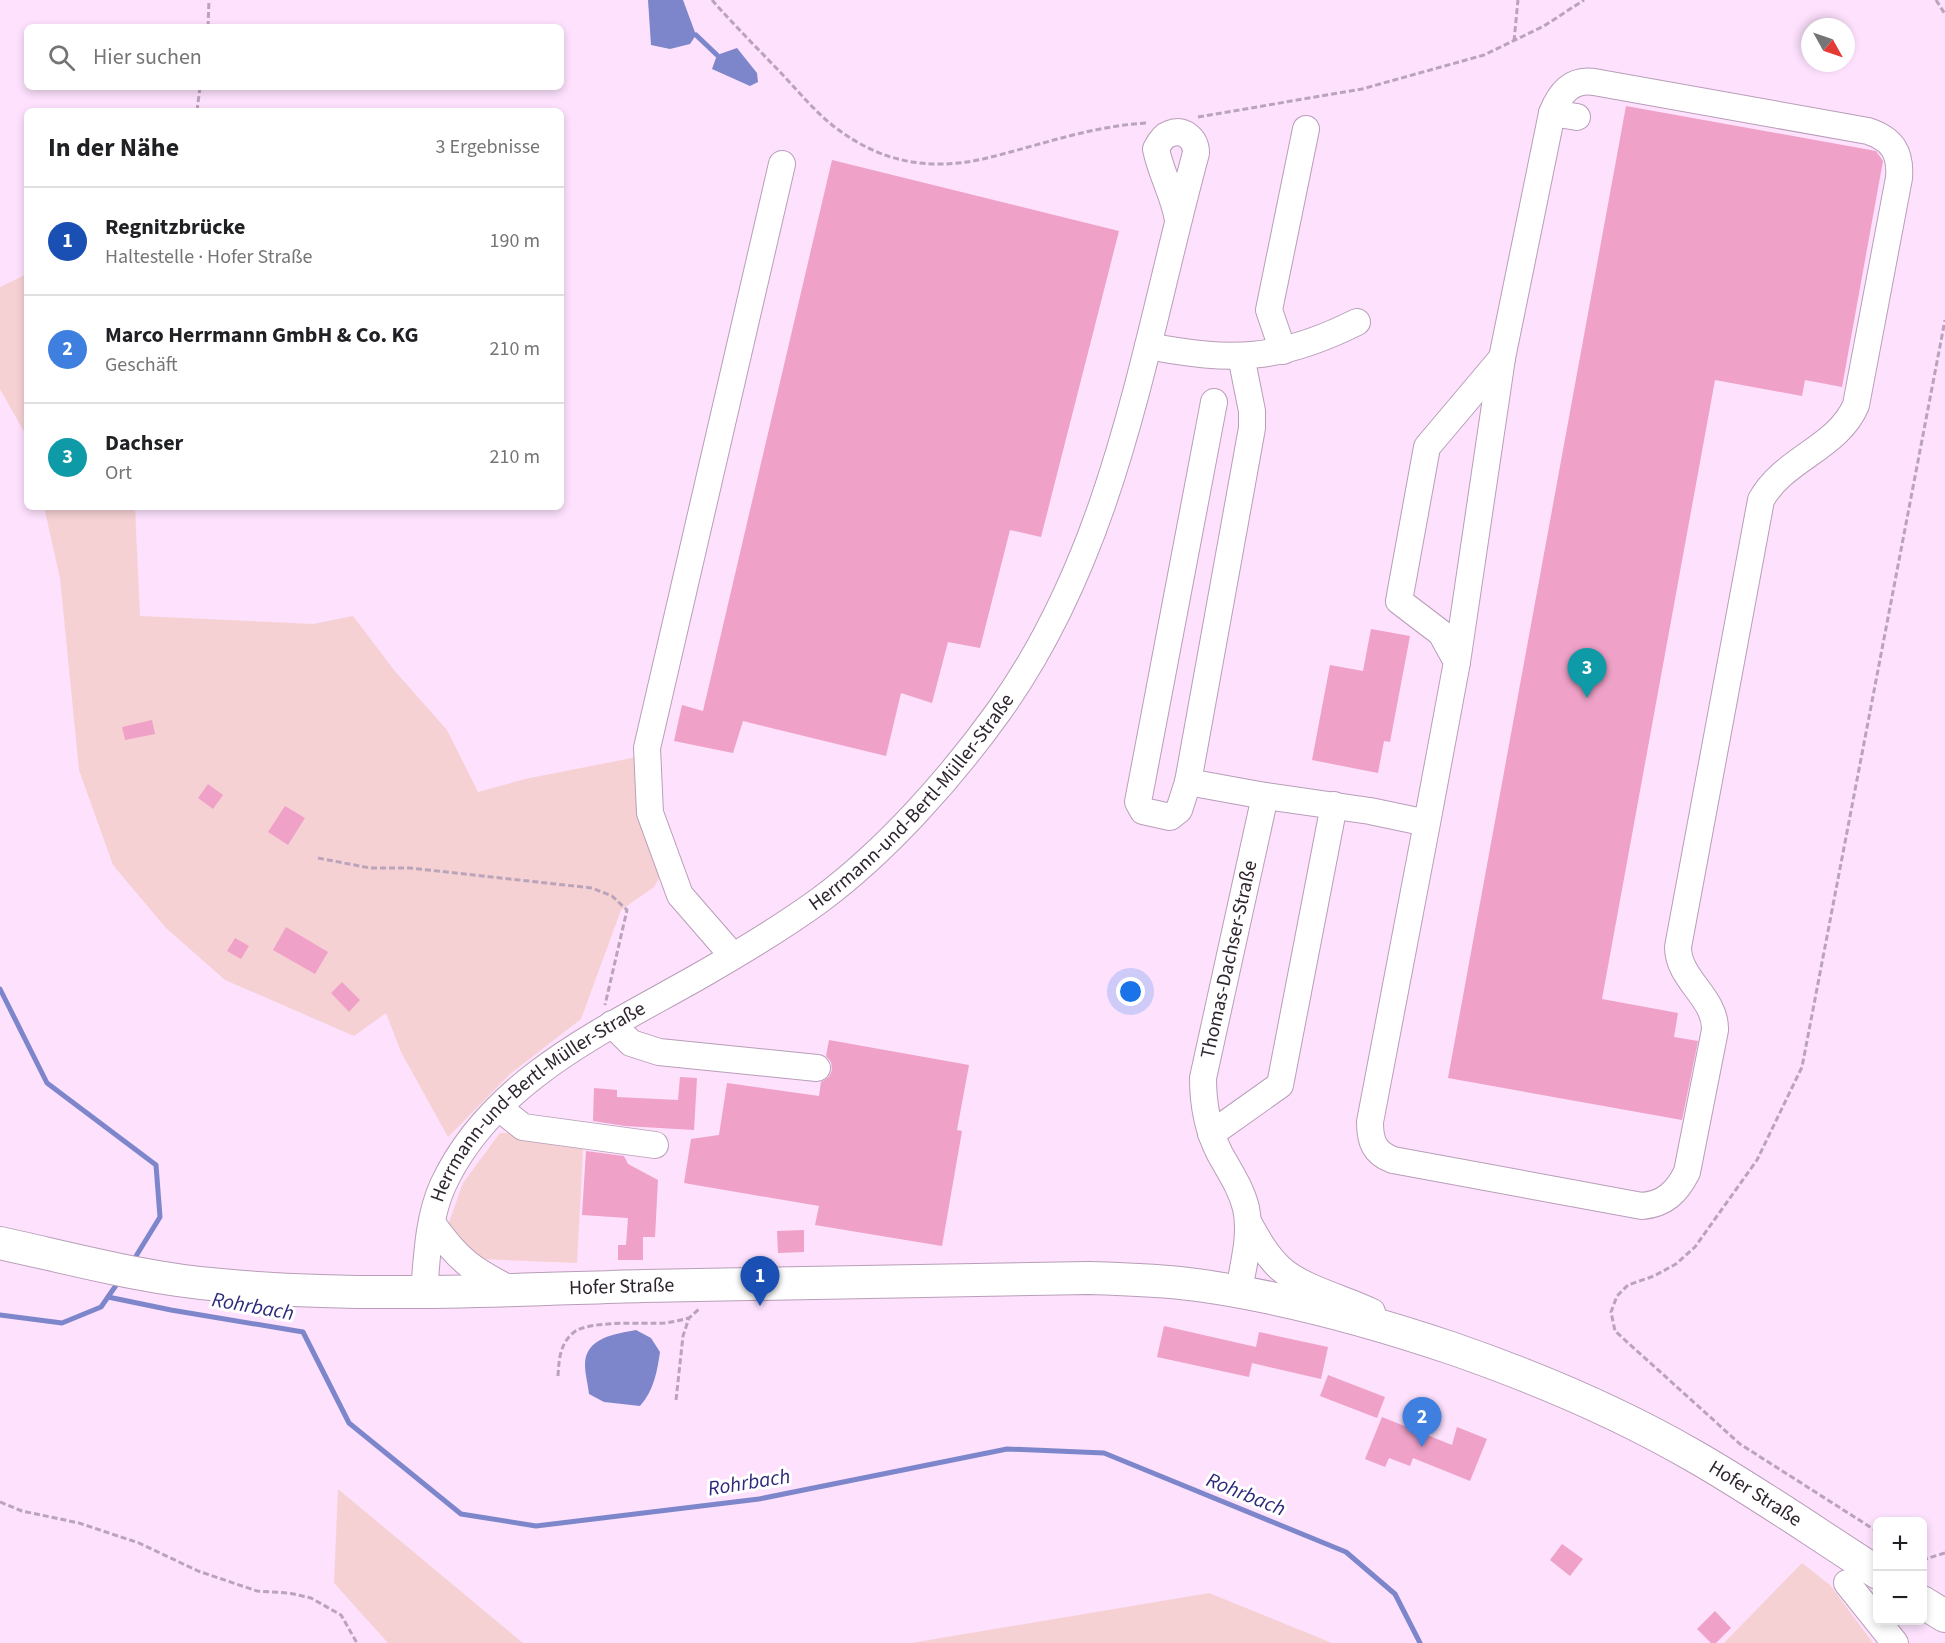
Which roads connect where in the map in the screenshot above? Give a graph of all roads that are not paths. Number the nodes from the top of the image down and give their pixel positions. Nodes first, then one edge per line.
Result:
1 (1306, 129) dead end
2 (783, 164) dead end
3 (1178, 219) dead end
4 (1357, 322) dead end
5 (1148, 346) junction
6 (1283, 351) junction
7 (1241, 356) junction
8 (1503, 358) junction
9 (1214, 402) dead end
10 (1458, 662) junction
11 (1188, 782) junction
12 (1265, 796) junction
13 (1334, 805) junction
14 (1427, 823) junction
15 (733, 956) junction
16 (605, 1028) junction
17 (817, 1068) dead end
18 (499, 1108) junction
19 (1211, 1134) junction
20 (655, 1145) dead end
21 (1248, 1222) junction
22 (432, 1223) junction
23 (0, 1243) edge
24 (512, 1290) junction
25 (1239, 1291) junction
26 (424, 1292) junction
27 (1400, 1330) junction
28 (1875, 1571) edge
29 (1847, 1583) dead end
30 (1927, 1605) edge
31 (1945, 1616) edge
32 (1895, 1643) edge

1 - 6 street
2 - 15 street
3 - 5 street, Herrmann-und-Bertl-Müller-Straße
4 - 6 street
5 - 7 street
5 - 15 street, Herrmann-und-Bertl-Müller-Straße
6 - 7 street
7 - 11 street
8 - 10 street
8 - 10 street
8 - 14 street
9 - 11 street
10 - 14 street
11 - 12 street
12 - 13 street
12 - 19 street, Thomas-Dachser-Straße
13 - 14 street
13 - 19 street
15 - 16 street, Herrmann-und-Bertl-Müller-Straße
16 - 17 street
16 - 18 street, Herrmann-und-Bertl-Müller-Straße
18 - 20 street
18 - 22 street, Herrmann-und-Bertl-Müller-Straße
19 - 21 street, Thomas-Dachser-Straße
21 - 25 street
21 - 27 street
22 - 24 street, Herrmann-und-Bertl-Müller-Straße
22 - 26 street, Herrmann-und-Bertl-Müller-Straße
23 - 26 main road, Hofer Straße
24 - 25 main road, Hofer Straße
24 - 26 main road, Hofer Straße
25 - 27 main road, Hofer Straße
27 - 28 main road, Hofer Straße
29 - 32 street
30 - 31 main road

